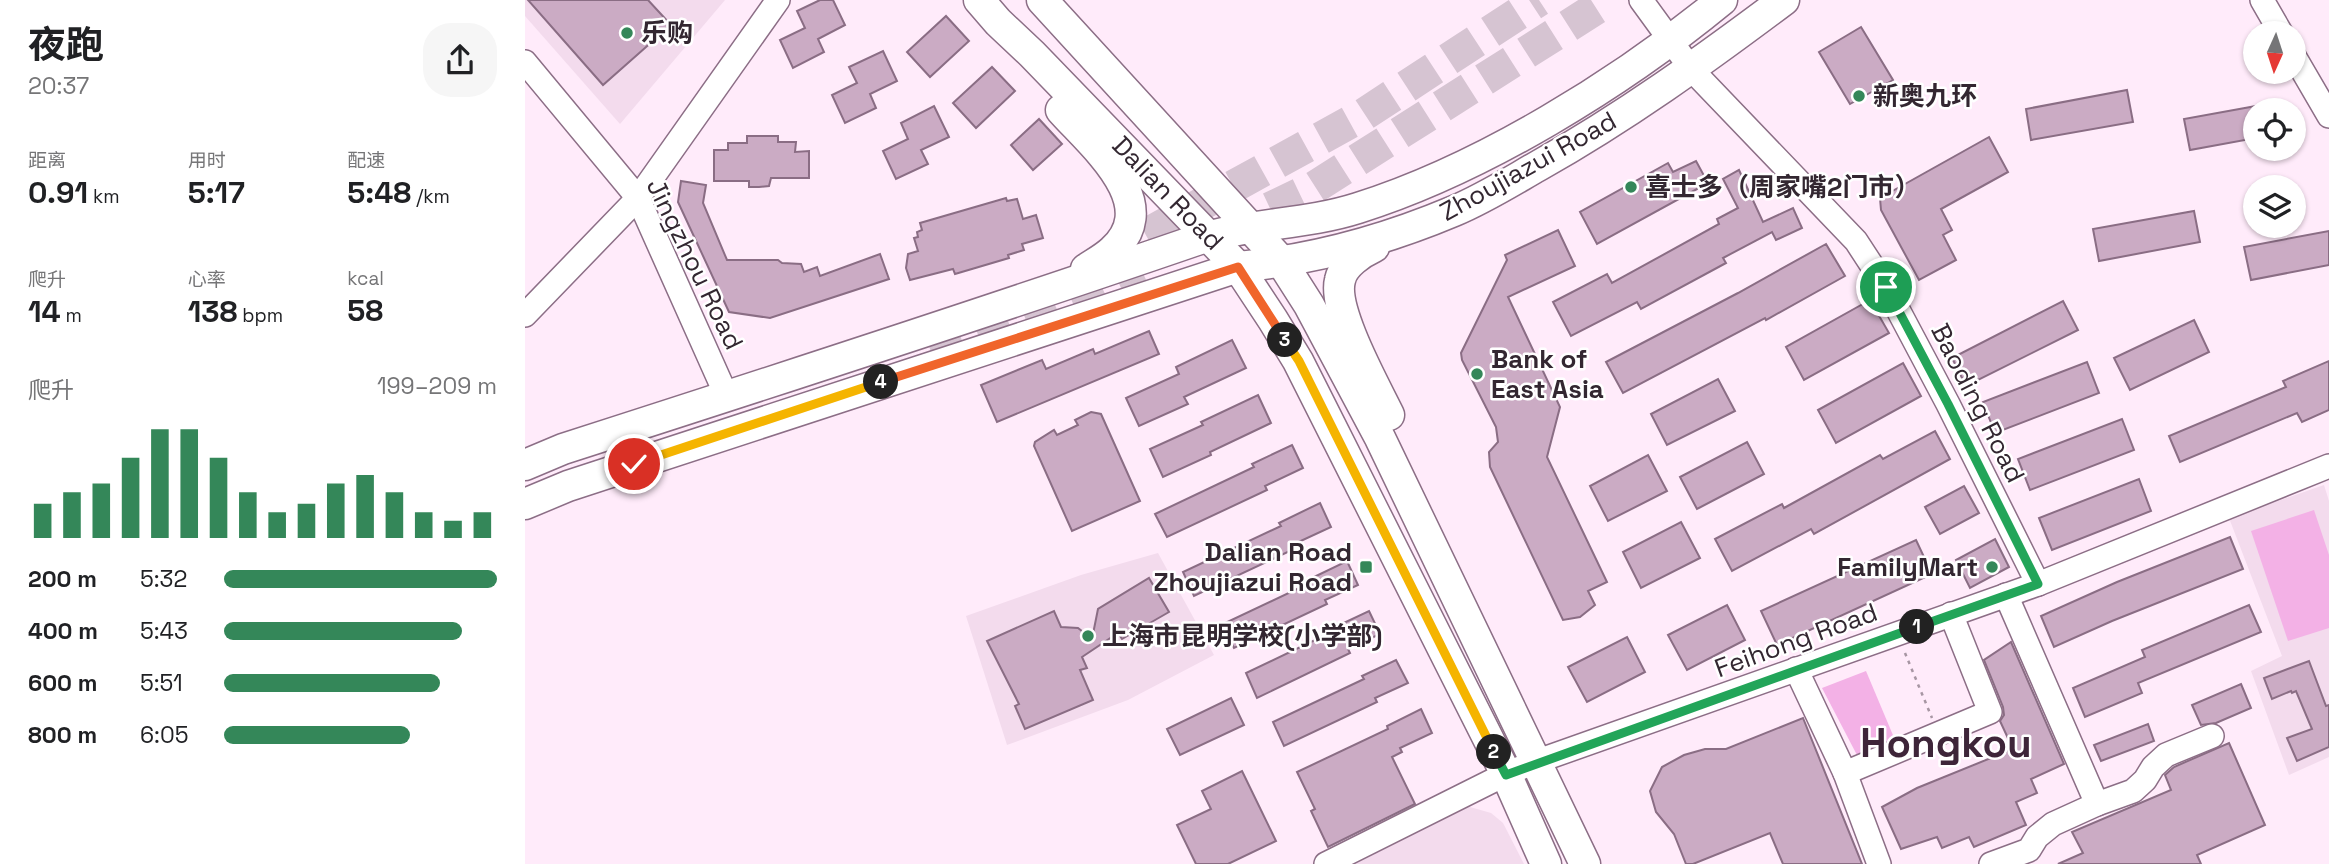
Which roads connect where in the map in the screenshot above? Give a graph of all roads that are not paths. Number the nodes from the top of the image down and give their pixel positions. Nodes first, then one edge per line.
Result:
1 (778, 0) edge
2 (1042, 0) edge
3 (1641, 0) edge
4 (1722, 0) edge
5 (1784, 0) edge
6 (2262, 0) edge
7 (988, 11) edge
8 (2274, 21) edge
9 (1673, 41) junction
10 (525, 62) edge
11 (1692, 70) junction
12 (2307, 78) edge
13 (2329, 116) edge
14 (638, 198) junction
15 (1424, 222) junction
16 (1252, 228) junction
17 (1210, 236) junction
18 (1281, 261) junction
19 (1238, 267) junction
20 (1016, 302) junction
21 (525, 316) edge
22 (727, 397) junction
23 (525, 464) edge
24 (2329, 466) edge
25 (525, 504) edge
26 (1416, 513) junction
27 (2038, 584) junction
28 (2006, 595) junction
29 (1951, 614) junction
30 (1796, 669) junction
31 (2212, 736) dead end
32 (1535, 762) junction
33 (1845, 773) junction
34 (1506, 775) junction
35 (2097, 804) junction
36 (2032, 857) edge
37 (1326, 864) edge
38 (1546, 864) edge
39 (1585, 864) edge
40 (1878, 864) edge
41 (1991, 864) edge

1 - 14 street
2 - 16 main road, Dalian Road
3 - 9 street, Baoding Road
4 - 9 main road, Zhoujiazui Road
5 - 11 main road, Zhoujiazui Road
6 - 8 street
7 - 17 main road, Dalian Road
7 - 20 main road
9 - 11 street, Baoding Road
9 - 16 main road, Zhoujiazui Road
10 - 14 street, Jingzhou Road
11 - 15 main road, Zhoujiazui Road
11 - 27 street, Baoding Road
12 - 13 street
14 - 21 street
14 - 22 street, Jingzhou Road
15 - 18 main road, Zhoujiazui Road
15 - 26 main road
16 - 17 main road, Zhoujiazui Road
16 - 18 main road, Dalian Road
17 - 19 main road, Dalian Road
17 - 20 main road, Zhoujiazui Road
18 - 19 main road, Zhoujiazui Road
18 - 26 main road, Dalian Road
19 - 25 main road, Zhoujiazui Road
19 - 34 main road, Dalian Road
20 - 22 main road, Zhoujiazui Road
22 - 23 main road, Zhoujiazui Road
24 - 27 street, Feihong Road
26 - 32 main road, Dalian Road
27 - 28 street, Feihong Road
28 - 29 street, Feihong Road
28 - 35 street
29 - 30 street, Feihong Road
29 - 33 street
30 - 32 street, Feihong Road
30 - 33 street
31 - 35 street
32 - 34 street, Feihong Road
32 - 39 main road, Dalian Road
33 - 40 street
34 - 37 street, Feihong Road
34 - 38 main road, Dalian Road
35 - 36 street
36 - 41 street

